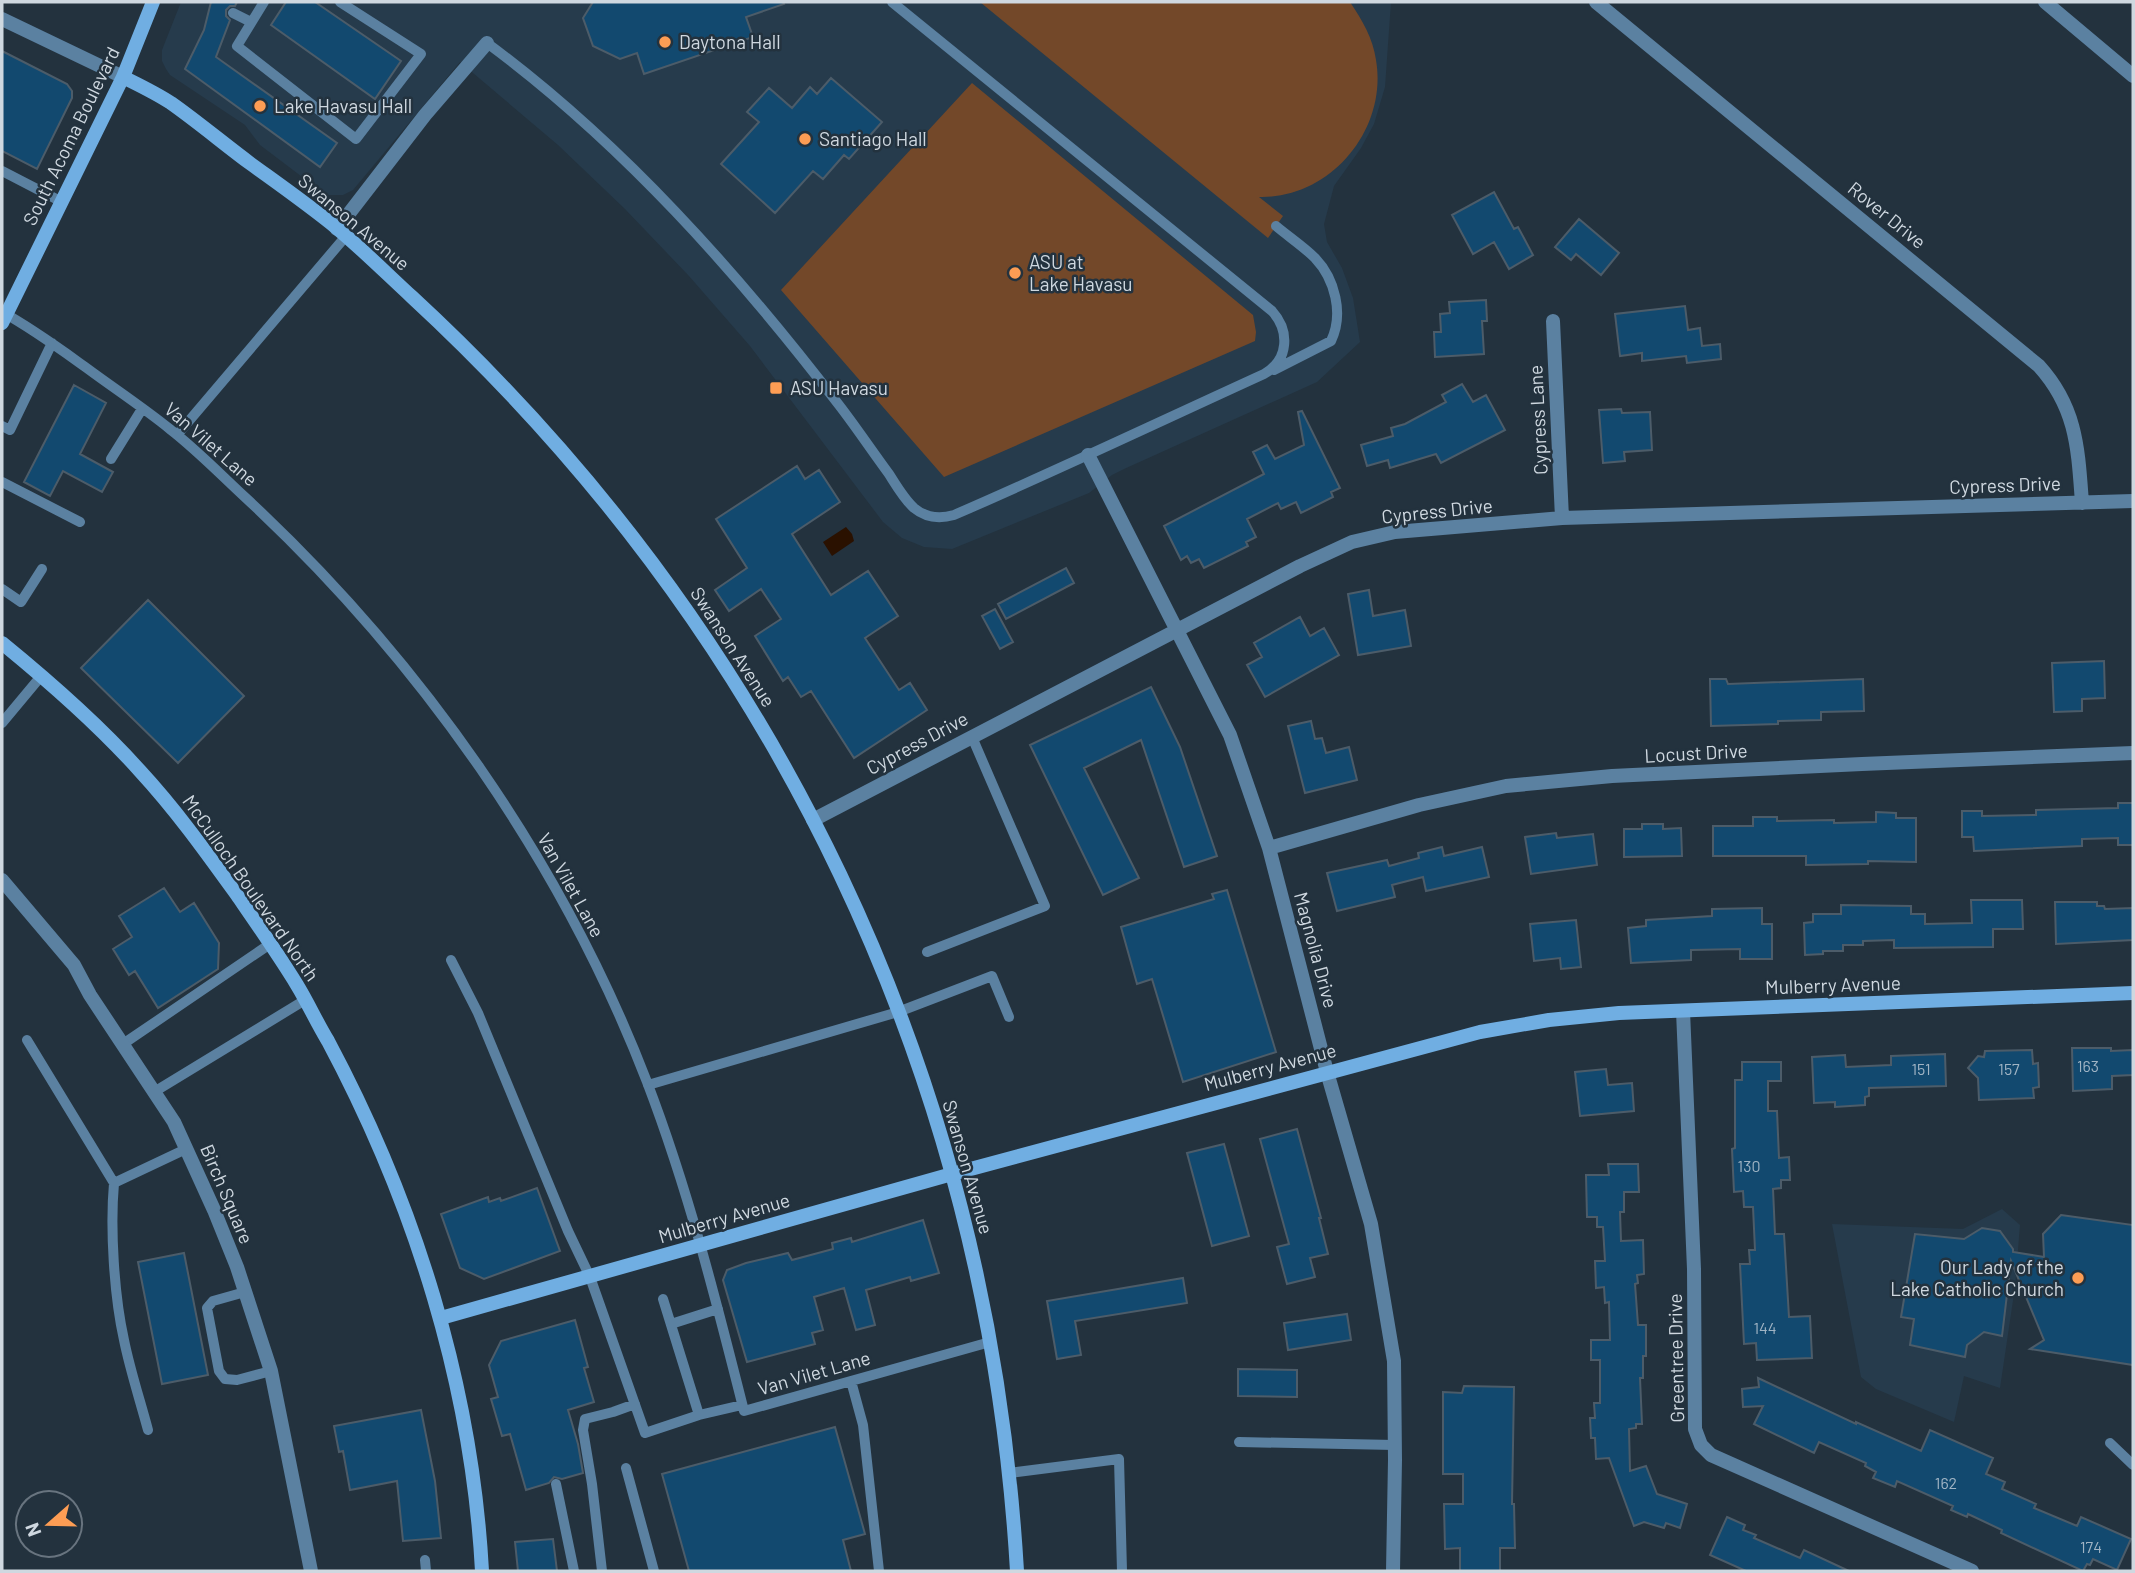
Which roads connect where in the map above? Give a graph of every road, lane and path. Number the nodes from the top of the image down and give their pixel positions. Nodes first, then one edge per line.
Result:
1 (153, 2) edge
2 (264, 2) edge
3 (340, 2) edge
4 (892, 2) edge
5 (1596, 2) edge
6 (2049, 3) edge
7 (233, 12) dead end
8 (2, 19) edge
9 (251, 22) junction
10 (487, 44) joint
11 (123, 76) junction
12 (2133, 76) edge
13 (3, 172) edge
14 (62, 202) junction
15 (1276, 226) dead end
16 (341, 232) junction
17 (3, 316) edge
18 (1553, 321) dead end
19 (52, 343) junction
20 (1265, 374) junction
21 (142, 409) junction
22 (2, 426) edge
23 (177, 435) junction
24 (1088, 455) junction
25 (111, 459) dead end
26 (2, 482) edge
27 (2133, 501) edge
28 (2082, 503) junction
29 (1562, 518) junction
30 (80, 522) dead end
31 (42, 569) dead end
32 (2, 589) edge
33 (1176, 632) junction
34 (2, 643) edge
35 (42, 675) junction
36 (3, 718) edge
37 (972, 737) junction
38 (2133, 753) edge
39 (813, 820) junction
40 (1269, 848) junction
41 (2, 880) edge
42 (270, 944) junction
43 (928, 952) dead end
44 (451, 960) dead end
45 (2133, 993) edge
46 (305, 1000) junction
47 (1683, 1011) junction
48 (898, 1012) junction
49 (1009, 1017) dead end
50 (27, 1040) dead end
51 (123, 1044) junction
52 (1327, 1072) junction
53 (648, 1085) junction
54 (154, 1092) junction
55 (186, 1149) junction
56 (952, 1174) junction
57 (114, 1182) junction
58 (701, 1244) junction
59 (590, 1277) junction
60 (245, 1292) junction
61 (663, 1299) dead end
62 (718, 1309) junction
63 (441, 1318) junction
64 (671, 1324) junction
65 (990, 1342) junction
66 (271, 1371) junction
67 (851, 1381) junction
68 (635, 1404) junction
69 (742, 1405) junction
70 (699, 1415) junction
71 (148, 1430) dead end
72 (1240, 1442) dead end
73 (2110, 1443) dead end
74 (1395, 1445) junction
75 (2133, 1465) edge
76 (626, 1468) dead end
77 (1009, 1473) junction
78 (556, 1484) dead end
79 (425, 1560) dead end
80 (311, 1571) edge
81 (426, 1571) edge
82 (482, 1571) edge
83 (574, 1571) edge
84 (602, 1571) edge
85 (654, 1571) edge
86 (879, 1571) edge
87 (1017, 1571) edge
88 (1122, 1571) edge
89 (1393, 1571) edge
90 (1972, 1571) edge

1 - 11 street, South Acoma Boulevard
2 - 9 lane
3 - 9 lane
4 - 20 lane
5 - 28 street, Rover Drive
6 - 12 street
7 - 9 lane
8 - 11 street, Swanson Avenue
10 - 16 street
10 - 24 lane
11 - 14 street, South Acoma Boulevard
11 - 16 street, Swanson Avenue
13 - 14 lane
14 - 17 street, South Acoma Boulevard
15 - 20 lane
16 - 23 lane
16 - 39 street, Swanson Avenue
17 - 19 lane, Van Vilet Lane
18 - 29 street, Cypress Lane
19 - 21 lane, Van Vilet Lane
19 - 22 lane
20 - 24 lane
21 - 23 lane, Van Vilet Lane
21 - 25 lane
23 - 53 lane, Van Vilet Lane
24 - 33 street, Magnolia Drive
26 - 30 lane
27 - 28 street, Cypress Drive
28 - 29 street, Cypress Drive
29 - 33 street, Cypress Drive
31 - 32 lane
33 - 37 street, Cypress Drive
33 - 40 street, Magnolia Drive
34 - 35 street, McCulloch Boulevard North
35 - 36 lane
35 - 42 street, McCulloch Boulevard North
37 - 39 street, Cypress Drive
37 - 43 lane
38 - 40 street, Locust Drive
39 - 48 street, Swanson Avenue
40 - 52 street, Magnolia Drive
41 - 51 street, Birch Square
42 - 46 street, McCulloch Boulevard North
42 - 51 lane
44 - 59 lane
45 - 47 street, Mulberry Avenue
46 - 54 lane
46 - 63 street, McCulloch Boulevard North
47 - 52 street, Mulberry Avenue
47 - 90 street, Greentree Drive
48 - 49 lane
48 - 53 lane
48 - 56 street, Swanson Avenue
50 - 57 lane
51 - 54 street, Birch Square
52 - 56 street, Mulberry Avenue
52 - 74 street, Magnolia Drive
53 - 58 lane, Van Vilet Lane
54 - 55 street, Birch Square
55 - 57 lane
55 - 60 street, Birch Square
56 - 58 street, Mulberry Avenue
56 - 65 street, Swanson Avenue
57 - 71 lane
58 - 59 street, Mulberry Avenue
58 - 62 lane, Van Vilet Lane
59 - 63 street, Mulberry Avenue
59 - 68 lane
60 - 66 street, Birch Square
60 - 66 lane
61 - 64 lane
62 - 64 lane
62 - 69 lane, Van Vilet Lane
63 - 82 street, McCulloch Boulevard North
64 - 70 lane
65 - 67 lane, Van Vilet Lane
65 - 77 street, Swanson Avenue
66 - 80 street, Birch Square
67 - 69 lane, Van Vilet Lane
67 - 86 lane
68 - 70 lane
68 - 84 lane
69 - 70 lane
72 - 74 lane
73 - 75 lane
74 - 89 street, Magnolia Drive
76 - 85 lane
77 - 87 street, Swanson Avenue
77 - 88 lane
78 - 83 lane
79 - 81 lane

